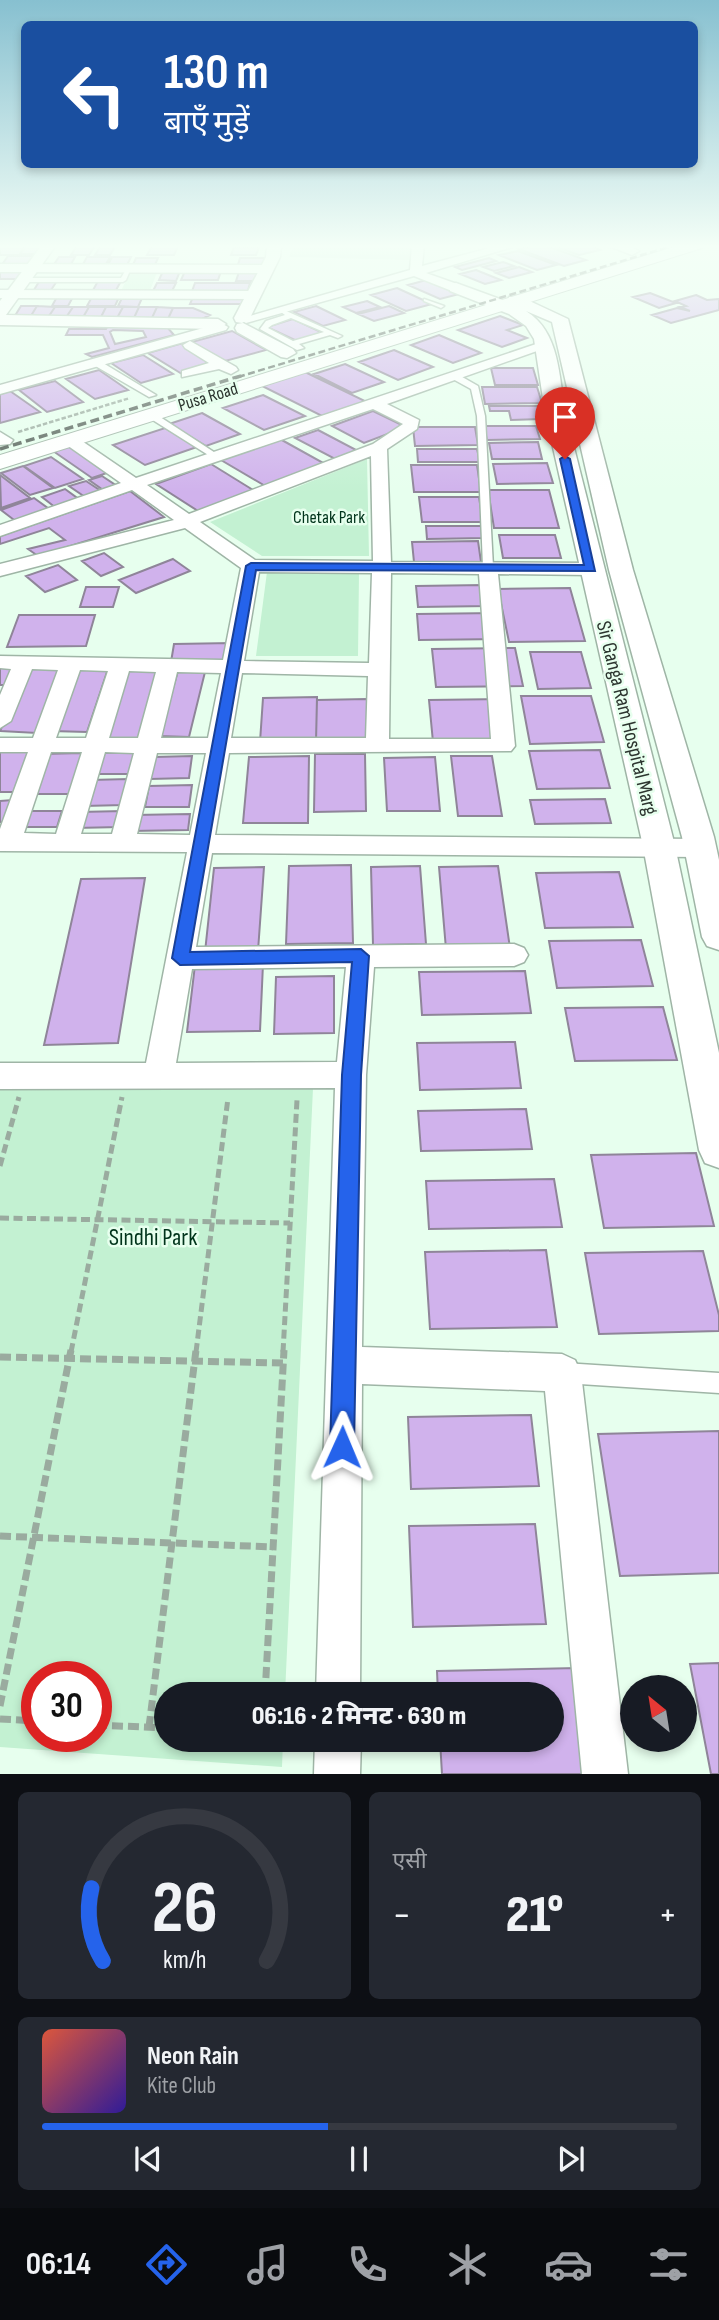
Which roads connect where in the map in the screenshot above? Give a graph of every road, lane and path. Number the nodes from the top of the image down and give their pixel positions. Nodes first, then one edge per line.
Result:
1 (214, 328) edge
2 (258, 328) edge
3 (265, 328) edge
4 (320, 328) edge
5 (354, 328) edge
6 (399, 328) edge
7 (536, 328) edge
8 (562, 328) edge
9 (334, 334) junction
10 (190, 345) dead end
11 (544, 346) junction
12 (293, 348) junction
13 (95, 362) junction
14 (226, 367) junction
15 (187, 374) dead end
16 (454, 376) junction
17 (0, 390) edge
18 (150, 401) junction
19 (373, 403) junction
20 (53, 425) dead end
21 (70, 440) junction
22 (5, 442) edge
23 (379, 447) junction
24 (216, 456) junction
25 (134, 484) junction
26 (184, 522) junction
27 (0, 531) edge
28 (251, 566) junction
29 (382, 566) junction
30 (488, 567) junction
31 (591, 569) junction
32 (0, 570) edge
33 (621, 570) junction
34 (0, 662) edge
35 (24, 663) junction
36 (71, 664) junction
37 (120, 665) junction
38 (168, 666) junction
39 (232, 667) junction
40 (379, 670) junction
41 (0, 721) edge
42 (0, 745) edge
43 (377, 745) junction
44 (42, 746) junction
45 (96, 746) junction
46 (147, 746) junction
47 (217, 747) junction
48 (4, 842) edge
49 (66, 843) junction
50 (122, 844) junction
51 (200, 844) junction
52 (659, 846) junction
53 (700, 848) junction
54 (719, 937) edge
55 (514, 955) dead end
56 (361, 956) junction
57 (180, 958) junction
58 (159, 1075) junction
59 (351, 1075) junction
60 (10, 1084) edge
61 (122, 1096) dead end
62 (228, 1098) dead end
63 (297, 1100) dead end
64 (719, 1150) edge
65 (0, 1166) edge
66 (0, 1218) edge
67 (98, 1220) junction
68 (212, 1222) junction
69 (290, 1223) junction
70 (0, 1357) edge
71 (70, 1359) junction
72 (195, 1361) junction
73 (283, 1363) junction
74 (343, 1365) junction
75 (562, 1373) junction
76 (719, 1383) edge
77 (0, 1535) edge
78 (34, 1537) junction
79 (172, 1543) junction
80 (273, 1547) junction
81 (266, 1682) edge
82 (338, 1682) edge
83 (0, 1706) edge
84 (0, 1719) edge
85 (21, 1720) edge
86 (112, 1726) edge
87 (149, 1727) junction
88 (154, 1727) edge
89 (338, 1752) edge
90 (337, 1774) edge
91 (605, 1774) edge

1 - 13 street
2 - 12 street
3 - 12 lane
4 - 9 lane
5 - 9 main road, Pusa Road
6 - 18 main road, Pusa Road
7 - 11 street, Sir Ganga Ram Hospital Marg
8 - 33 street, Sir Ganga Ram Hospital Marg
9 - 12 main road, Pusa Road
10 - 14 street
11 - 16 street
11 - 31 street, Sir Ganga Ram Hospital Marg
12 - 14 main road, Pusa Road
13 - 17 street
13 - 18 lane
14 - 15 street
14 - 18 main road, Pusa Road
16 - 19 street
16 - 30 lane
18 - 20 main road, Pusa Road
18 - 21 main road, Pusa Road
18 - 22 path
18 - 24 lane
19 - 23 street
19 - 24 street
21 - 22 main road, Pusa Road
21 - 25 street
23 - 26 street
23 - 29 street
24 - 25 street
25 - 26 street
25 - 27 street
26 - 28 street
26 - 32 street
28 - 29 street
28 - 39 street
29 - 30 street
29 - 40 street
30 - 31 street
30 - 43 street
31 - 33 street
31 - 52 street, Sir Ganga Ram Hospital Marg
33 - 53 street, Sir Ganga Ram Hospital Marg
34 - 35 street
35 - 36 street
35 - 41 street
36 - 37 street
36 - 44 street
37 - 38 street
37 - 45 street
38 - 39 street
38 - 46 street
39 - 40 street
39 - 47 street
40 - 43 street
42 - 44 street
43 - 47 street
44 - 45 street
44 - 48 street
45 - 46 street
45 - 49 street
46 - 47 street
46 - 50 street
47 - 51 street
48 - 49 street
49 - 50 street
50 - 51 street
51 - 52 street
51 - 57 street
52 - 53 street
52 - 64 street, Sir Ganga Ram Hospital Marg
53 - 54 street, Sir Ganga Ram Hospital Marg
55 - 56 street
56 - 57 street
56 - 59 street
57 - 58 street
58 - 59 street
58 - 60 street
59 - 74 street
60 - 65 path
61 - 67 path
62 - 68 path
63 - 69 path
66 - 67 path
67 - 68 path
67 - 71 path
68 - 69 path
68 - 72 path
69 - 73 path
70 - 71 path
71 - 72 path
71 - 78 path
72 - 73 path
72 - 79 path
73 - 80 path
74 - 75 street
74 - 82 street
75 - 76 lane
75 - 91 street
77 - 78 path
78 - 79 path
78 - 83 path
79 - 80 path
79 - 87 path
80 - 81 path
84 - 85 path
86 - 87 path
87 - 88 path
89 - 90 street

